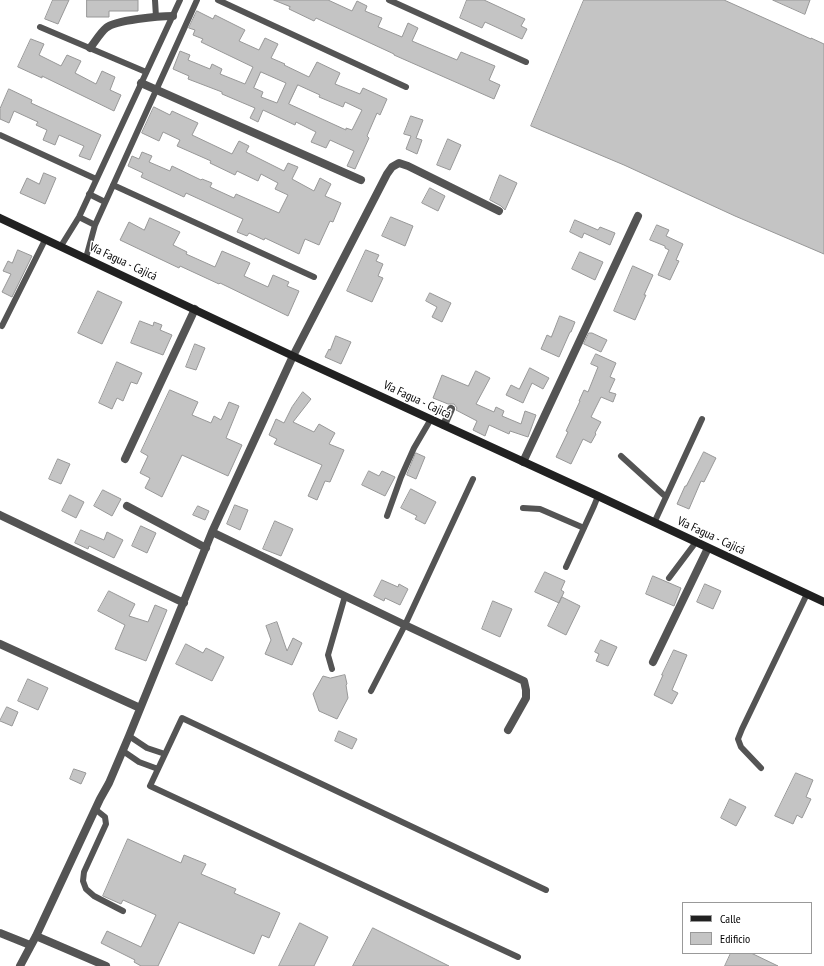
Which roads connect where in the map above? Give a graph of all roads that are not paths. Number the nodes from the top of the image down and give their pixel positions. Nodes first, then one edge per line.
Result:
1 (155, 0) edge
2 (180, 0) edge
3 (197, 0) edge
4 (218, 0) edge
5 (389, 0) edge
6 (173, 16) junction
7 (156, 17) junction
8 (40, 27) dead end
9 (90, 48) junction
10 (526, 62) dead end
11 (146, 72) junction
12 (141, 83) junction
13 (406, 87) dead end
14 (156, 89) junction
15 (0, 135) edge
16 (96, 179) junction
17 (361, 180) dead end
18 (113, 185) junction
19 (89, 194) junction
20 (105, 202) junction
21 (499, 211) dead end
22 (638, 216) dead end
23 (79, 217) junction
24 (0, 218) edge
25 (95, 225) junction
26 (45, 240) junction
27 (61, 246) junction
28 (86, 258) junction
29 (314, 277) dead end
30 (195, 309) junction
31 (2, 326) dead end
32 (293, 356) junction
33 (451, 409) dead end
34 (702, 418) dead end
35 (431, 419) junction
36 (444, 425) junction
37 (621, 456) dead end
38 (125, 460) dead end
39 (523, 462) junction
40 (473, 479) dead end
41 (598, 496) junction
42 (666, 497) junction
43 (127, 506) dead end
44 (523, 508) dead end
45 (0, 515) edge
46 (387, 516) dead end
47 (654, 523) junction
48 (584, 528) junction
49 (212, 532) junction
50 (696, 542) junction
51 (206, 548) junction
52 (708, 548) junction
53 (566, 567) dead end
54 (669, 578) dead end
55 (808, 594) junction
56 (345, 596) junction
57 (824, 602) edge
58 (184, 603) junction
59 (405, 625) junction
60 (0, 644) edge
61 (653, 662) dead end
62 (332, 669) dead end
63 (371, 691) dead end
64 (140, 708) junction
65 (508, 730) dead end
66 (129, 736) junction
67 (123, 751) junction
68 (165, 754) junction
69 (761, 768) dead end
70 (158, 769) junction
71 (95, 809) junction
72 (546, 890) dead end
73 (124, 911) dead end
74 (0, 933) edge
75 (36, 936) junction
76 (30, 946) junction
77 (518, 957) dead end
78 (20, 966) edge
79 (106, 966) edge

1 - 7 lane
2 - 6 lane
3 - 14 lane
4 - 13 lane
5 - 10 lane
6 - 7 street
6 - 11 lane
7 - 9 street
8 - 9 lane
9 - 11 lane
11 - 12 lane
12 - 14 street
12 - 16 lane
14 - 17 street
14 - 18 lane
15 - 16 lane
16 - 19 lane
18 - 20 lane
18 - 29 lane
19 - 20 lane
19 - 23 lane
20 - 25 lane
21 - 32 street
22 - 39 street
23 - 25 lane
23 - 27 lane
24 - 26 street, Vía Fagua - Cajicá
25 - 28 lane
26 - 27 street, Vía Fagua - Cajicá
26 - 31 lane
27 - 28 street, Vía Fagua - Cajicá
28 - 30 street, Vía Fagua - Cajicá
30 - 32 street, Vía Fagua - Cajicá
30 - 38 street
32 - 35 street, Vía Fagua - Cajicá
32 - 49 street
33 - 36 street
34 - 42 lane
35 - 36 street, Vía Fagua - Cajicá
35 - 46 lane
36 - 39 street, Vía Fagua - Cajicá
37 - 42 lane
39 - 41 street, Vía Fagua - Cajicá
40 - 59 lane
41 - 47 street, Vía Fagua - Cajicá
41 - 48 lane
42 - 47 lane
43 - 51 street
44 - 48 lane
45 - 58 street
47 - 50 street, Vía Fagua - Cajicá
48 - 53 lane
49 - 51 street
49 - 56 street
50 - 52 street, Vía Fagua - Cajicá
50 - 54 lane
51 - 58 street
52 - 55 street, Vía Fagua - Cajicá
52 - 61 street
55 - 57 street, Vía Fagua - Cajicá
55 - 69 lane
56 - 59 street
56 - 62 lane
58 - 64 street
59 - 63 lane
59 - 65 street
60 - 64 street
64 - 66 street
66 - 67 street
66 - 68 lane
67 - 70 lane
67 - 71 street
68 - 70 lane
68 - 72 lane
70 - 77 lane
71 - 73 lane
71 - 75 street
74 - 76 street
75 - 76 street
75 - 79 street
76 - 78 street

